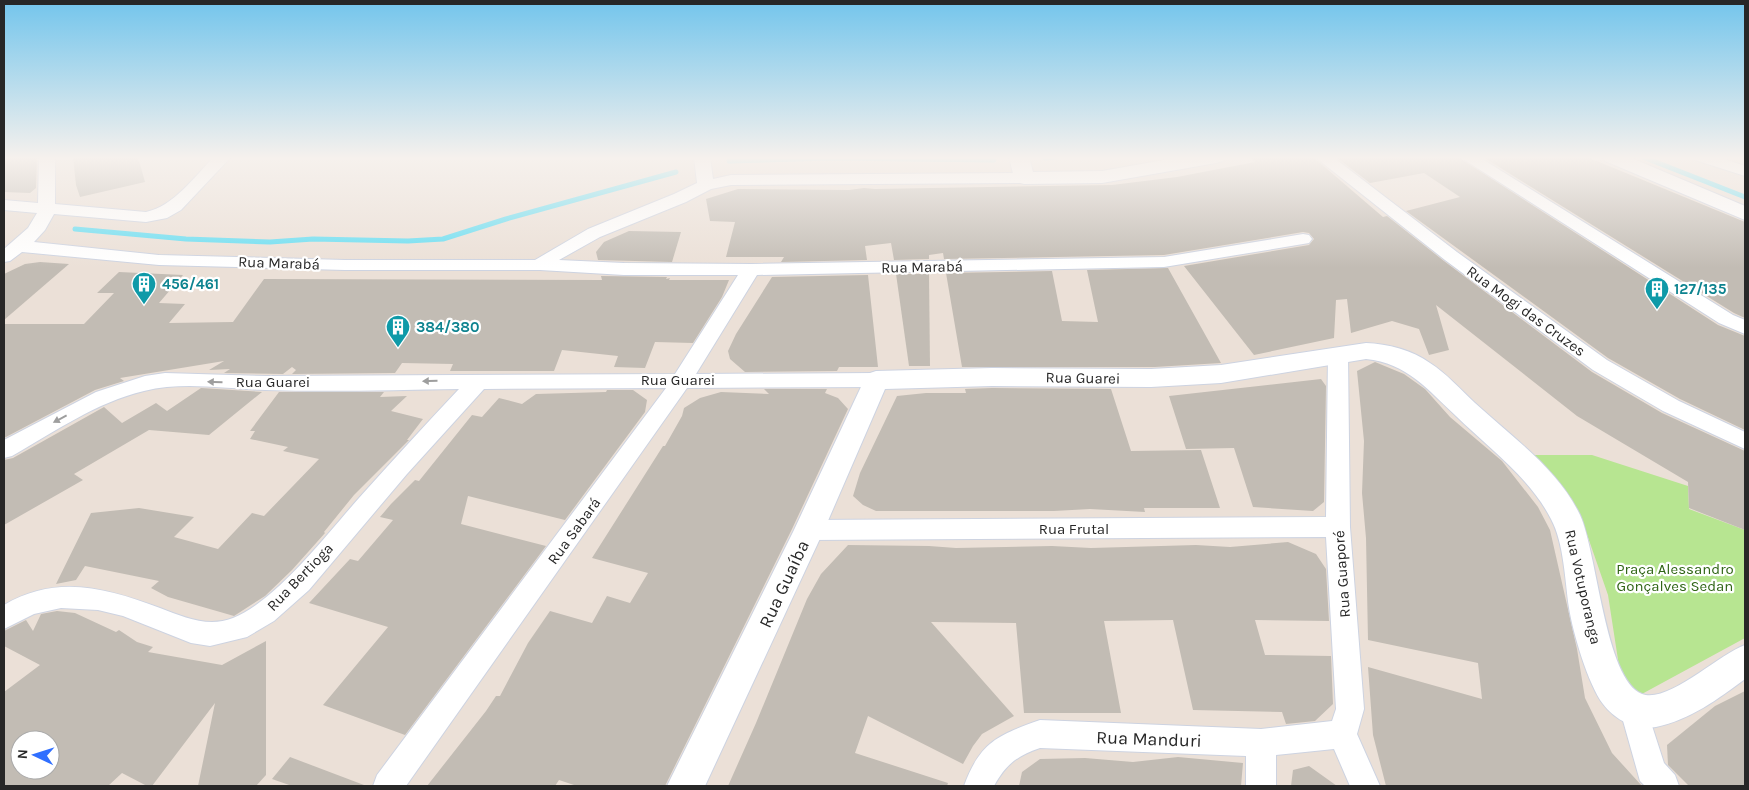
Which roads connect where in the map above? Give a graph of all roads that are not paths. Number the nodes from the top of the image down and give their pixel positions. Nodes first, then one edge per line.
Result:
1 (46, 194) edge
2 (187, 194) edge
3 (688, 194) edge
4 (1370, 194) edge
5 (1527, 194) edge
6 (1698, 194) edge
7 (4, 205) edge
8 (46, 207) junction
9 (1745, 214) edge
10 (1303, 239) dead end
11 (11, 252) edge
12 (540, 264) junction
13 (751, 270) junction
14 (1745, 328) edge
15 (1352, 353) junction
16 (682, 380) junction
17 (876, 380) junction
18 (479, 381) junction
19 (1745, 441) edge
20 (4, 450) edge
21 (1338, 527) junction
22 (809, 530) junction
23 (4, 618) edge
24 (1745, 660) edge
25 (1634, 710) junction
26 (1342, 734) junction
27 (1261, 743) junction
28 (388, 786) edge
29 (686, 786) edge
30 (979, 786) edge
31 (1261, 786) edge
32 (1365, 786) edge
33 (1664, 786) edge

1 - 8 street
2 - 8 street
3 - 12 street, Rua Marabá
4 - 19 street, Rua Mogi das Cruzes
5 - 14 street
6 - 9 street
7 - 8 street
8 - 11 street
10 - 13 street, Rua Marabá
11 - 12 street, Rua Marabá
12 - 13 street, Rua Marabá
13 - 16 street, Rua Sabará
15 - 17 street, Rua Guarei
15 - 21 street, Rua Guaporé
15 - 25 street, Rua Votuporanga
16 - 17 street, Rua Guarei
16 - 18 street, Rua Guarei
16 - 28 street, Rua Sabará
17 - 22 street, Rua Guaíba
18 -> 20 street, Rua Guarei
18 - 23 street, Rua Bertioga
21 - 22 street, Rua Frutal
21 - 26 street, Rua Guaporé
22 - 29 street, Rua Guaíba
24 - 25 street
25 - 33 street
26 - 27 street, Rua Manduri
26 - 32 street
27 - 30 street, Rua Manduri
27 - 31 street

